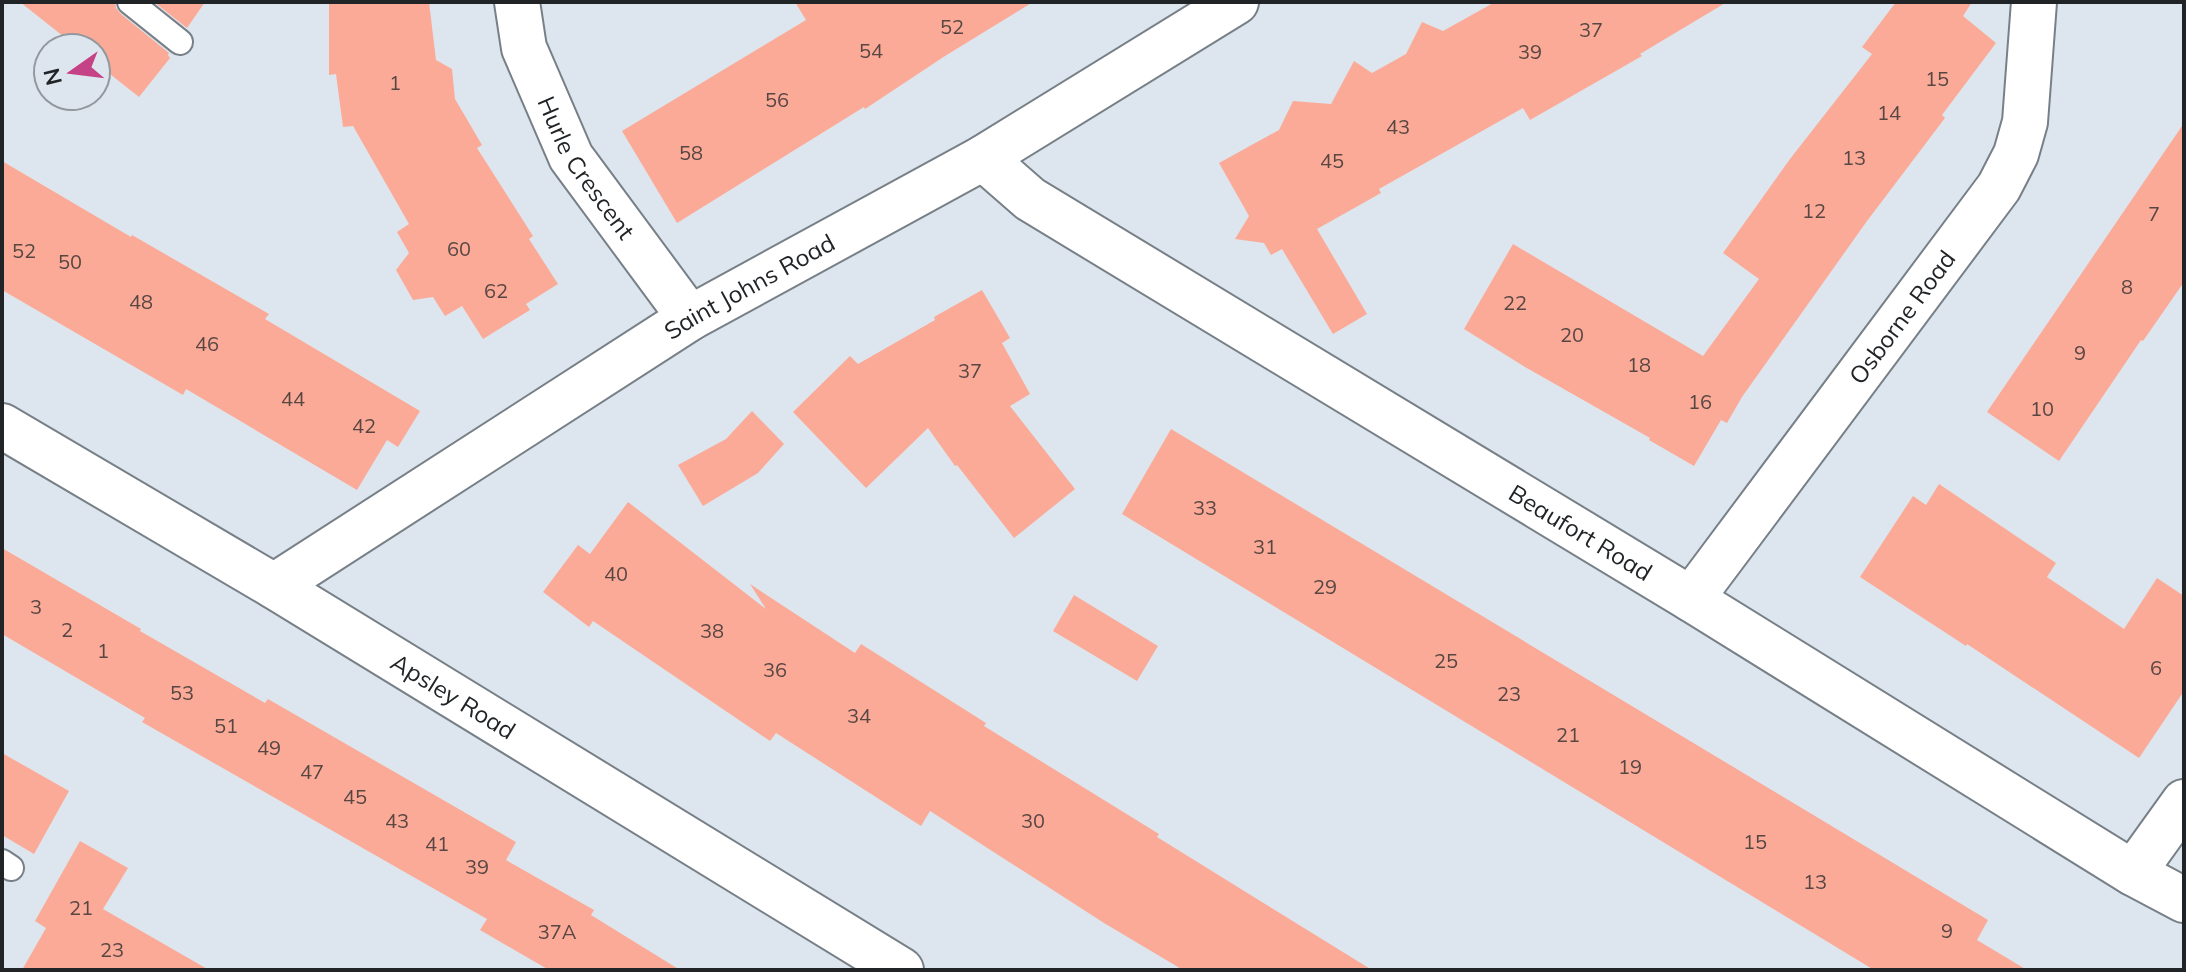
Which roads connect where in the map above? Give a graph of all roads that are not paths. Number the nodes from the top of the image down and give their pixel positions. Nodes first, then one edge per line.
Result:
1 (130, 2) edge
2 (517, 2) edge
3 (1236, 2) edge
4 (2034, 2) edge
5 (180, 42) dead end
6 (983, 158) junction
7 (690, 318) junction
8 (2, 426) edge
9 (274, 586) junction
10 (1691, 599) junction
11 (2184, 802) edge
12 (2133, 873) junction
13 (2184, 900) edge
14 (901, 970) edge

1 - 5 lane
2 - 7 street, Hurle Crescent
3 - 6 street, Saint Johns Road
4 - 10 street, Osborne Road
6 - 7 street, Saint Johns Road
6 - 10 street, Beaufort Road
7 - 9 street, Saint Johns Road
8 - 9 street, Apsley Road
9 - 14 street, Apsley Road
10 - 12 street, Beaufort Road
11 - 12 street
12 - 13 street, Beaufort Road

